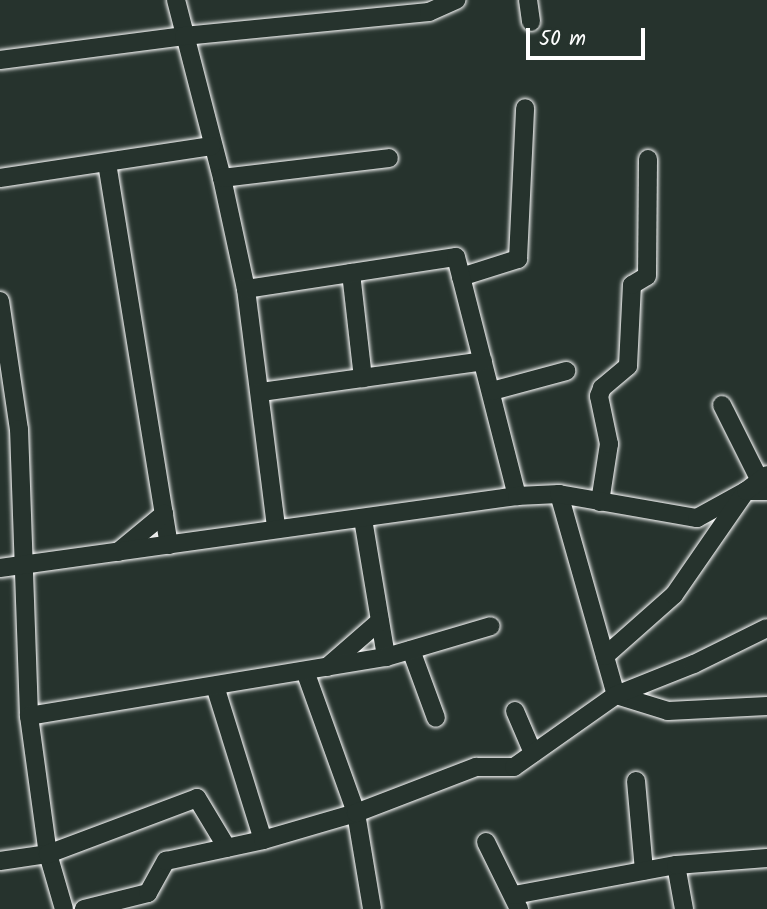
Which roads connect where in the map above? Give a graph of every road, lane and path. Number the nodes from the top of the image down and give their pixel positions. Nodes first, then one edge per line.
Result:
1 (176, 0) edge
2 (456, 0) edge
3 (528, 0) edge
4 (531, 22) dead end
5 (184, 36) junction
6 (0, 60) edge
7 (525, 108) dead end
8 (212, 146) junction
9 (389, 158) dead end
10 (648, 159) dead end
11 (107, 163) junction
12 (0, 178) edge
13 (222, 178) junction
14 (351, 273) junction
15 (461, 277) junction
16 (246, 289) junction
17 (1, 310) edge
18 (483, 361) junction
19 (566, 371) dead end
20 (363, 378) junction
21 (261, 391) junction
22 (492, 391) junction
23 (722, 405) dead end
24 (19, 429) junction
25 (0, 431) edge
26 (760, 484) edge
27 (559, 495) junction
28 (517, 496) junction
29 (600, 502) junction
30 (164, 514) junction
31 (363, 519) junction
32 (276, 527) junction
33 (169, 545) junction
34 (117, 552) junction
35 (26, 566) junction
36 (0, 568) edge
37 (380, 621) junction
38 (491, 626) dead end
39 (767, 628) edge
40 (411, 650) junction
41 (386, 657) junction
42 (606, 662) junction
43 (327, 667) junction
44 (305, 671) junction
45 (215, 686) junction
46 (616, 695) junction
47 (767, 706) edge
48 (515, 711) dead end
49 (29, 716) junction
50 (436, 718) dead end
51 (533, 753) junction
52 (636, 781) dead end
53 (356, 813) junction
54 (263, 840) junction
55 (486, 842) dead end
56 (227, 848) junction
57 (48, 854) junction
58 (767, 858) edge
59 (0, 861) edge
60 (676, 865) junction
61 (644, 871) junction
62 (516, 902) edge
63 (64, 909) edge
64 (84, 909) edge
65 (372, 909) edge
66 (684, 909) edge

1 - 5 street
2 - 5 street
3 - 4 street
5 - 6 street
5 - 8 street
7 - 15 street
8 - 11 street
8 - 13 street
9 - 13 street
10 - 29 street
11 - 12 street
11 - 30 street
13 - 16 street
14 - 15 street
14 - 16 street
14 - 20 street
15 - 18 street
16 - 21 street
17 - 24 street
18 - 20 street
18 - 22 street
19 - 22 street
20 - 21 street
21 - 32 street
22 - 28 street
23 - 26 street
24 - 25 street
24 - 35 street
26 - 29 street
26 - 42 street
27 - 28 street
27 - 29 street
27 - 42 street
28 - 31 street
30 - 33 street
30 - 34 street
31 - 32 street
31 - 37 street
32 - 33 street
33 - 34 street
34 - 35 street
35 - 36 street
35 - 49 street
37 - 41 street
37 - 43 street
38 - 40 street
39 - 46 street
40 - 41 street
40 - 50 street
41 - 43 street
42 - 46 street
43 - 44 street
44 - 45 street
44 - 53 street
45 - 49 street
45 - 54 street
46 - 47 street
46 - 51 street
48 - 51 street
49 - 57 street
51 - 53 street
52 - 61 street
53 - 54 street
53 - 65 street
54 - 56 street
55 - 62 street
56 - 57 street
56 - 64 street
57 - 59 street
57 - 63 street
58 - 60 street
60 - 61 street
60 - 66 street
61 - 62 street

